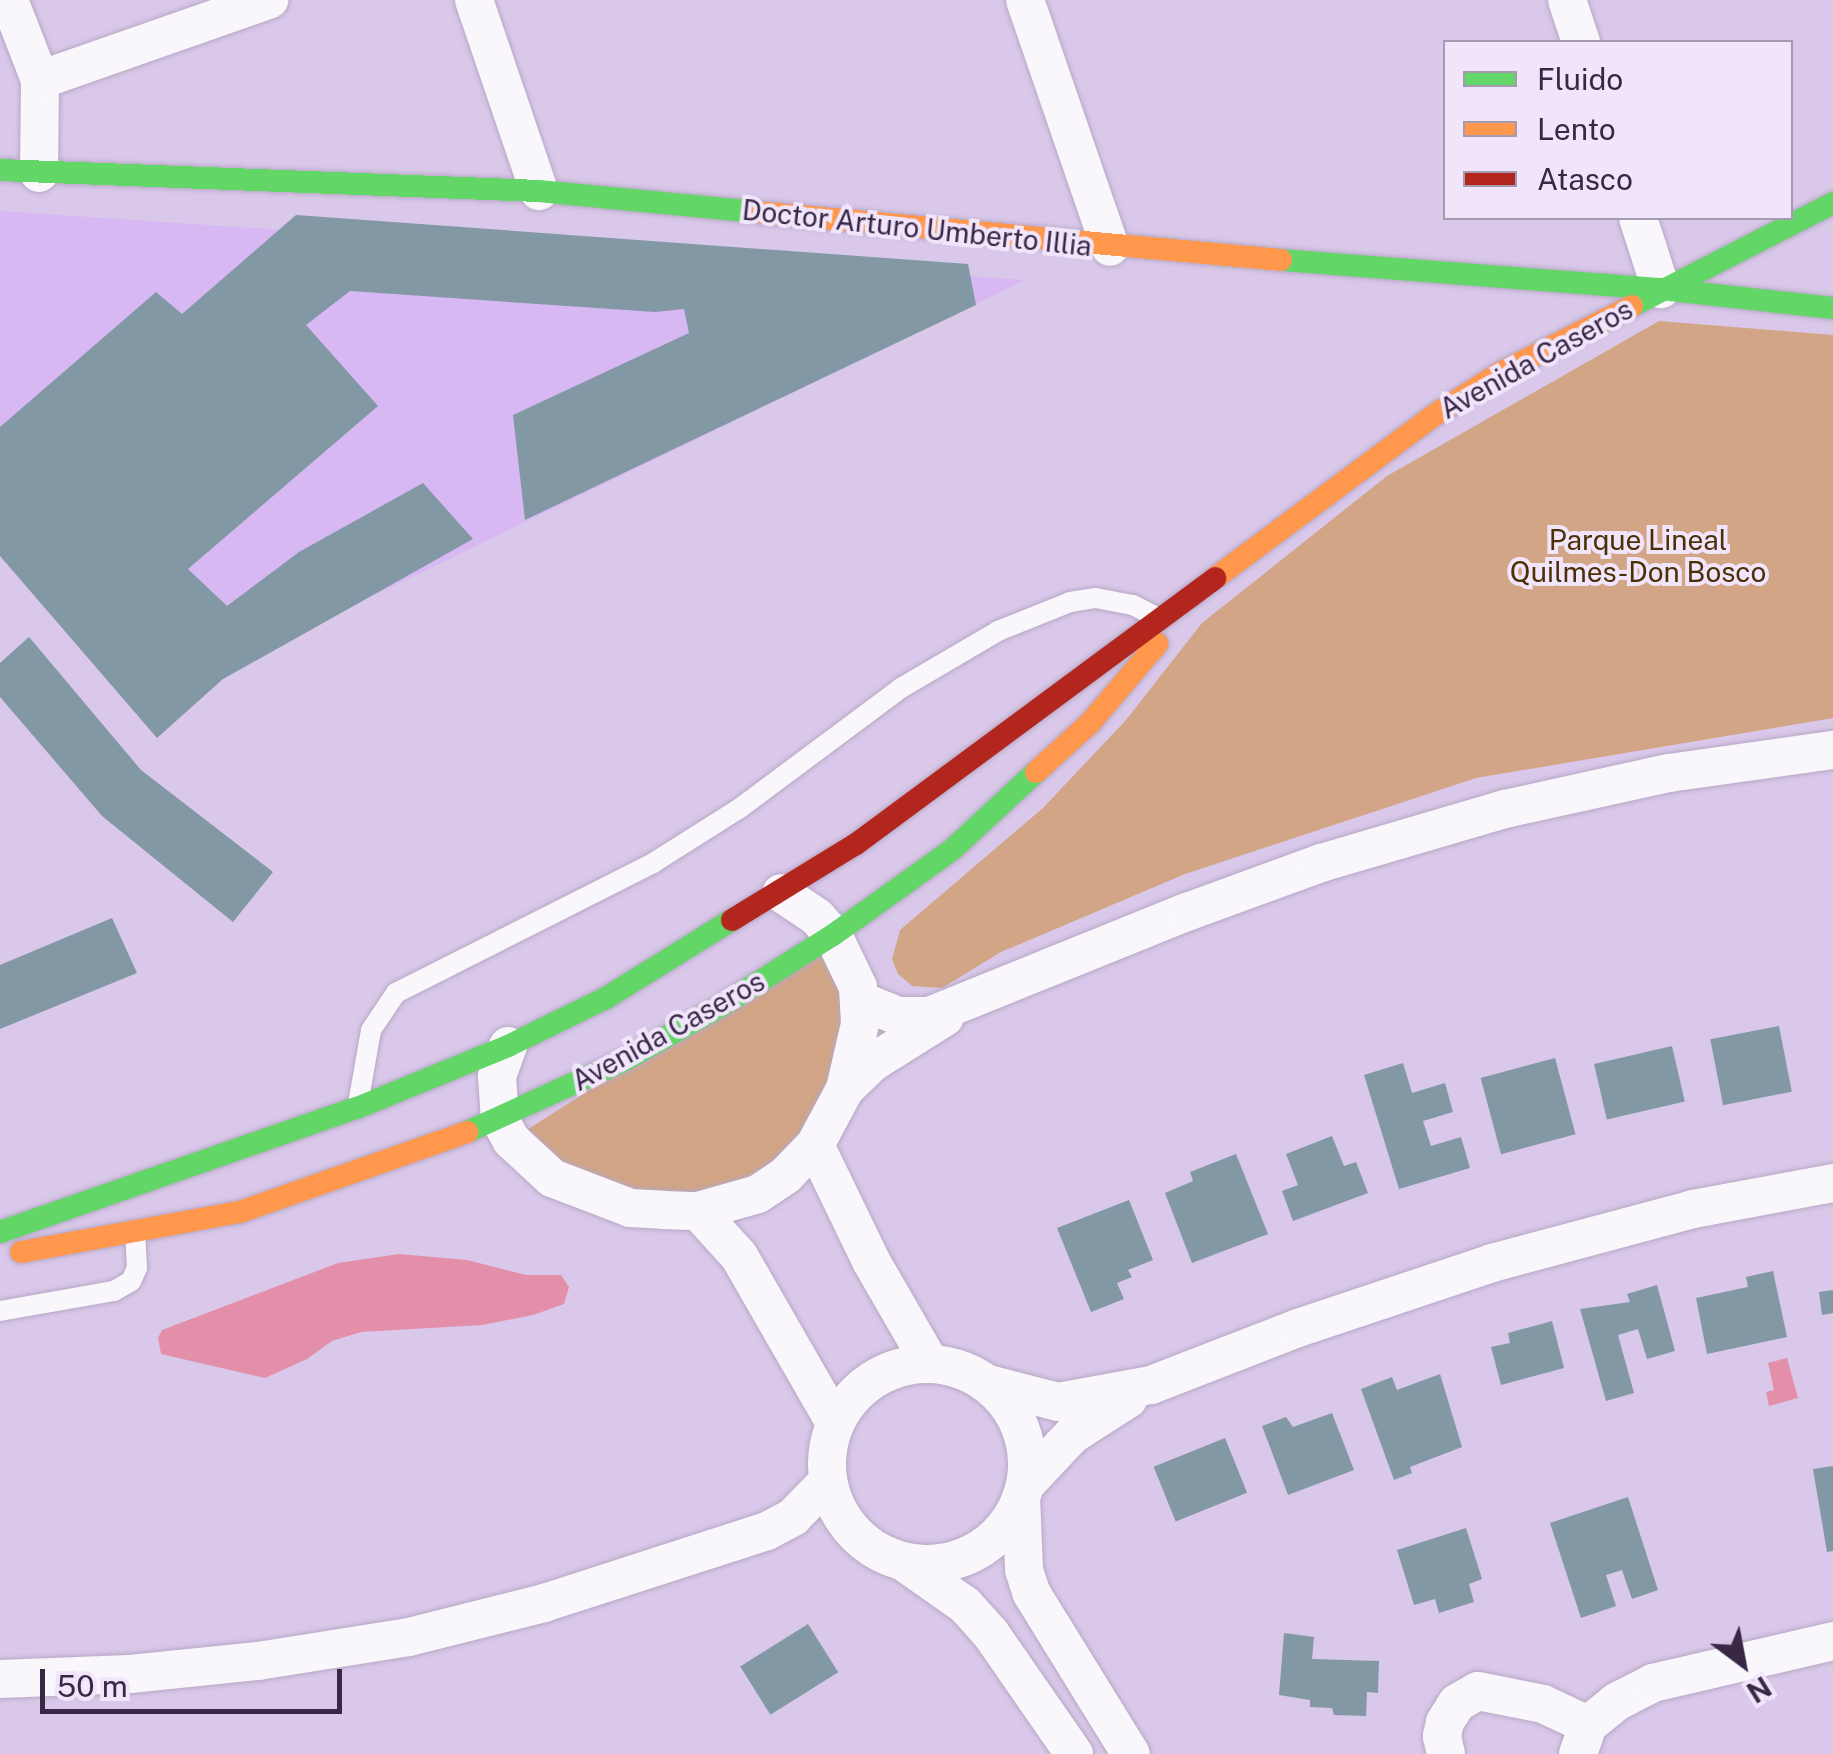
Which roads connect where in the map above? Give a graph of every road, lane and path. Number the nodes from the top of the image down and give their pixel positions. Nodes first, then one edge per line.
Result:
1 (9, 0) edge
2 (269, 0) edge
3 (474, 0) edge
4 (1025, 0) edge
5 (1568, 0) edge
6 (1580, 40) edge
7 (40, 80) junction
8 (0, 170) edge
9 (38, 173) junction
10 (539, 190) junction
11 (1833, 204) edge
12 (1639, 220) edge
13 (1110, 247) junction
14 (1661, 289) junction
15 (1833, 308) edge
16 (1210, 582) junction
17 (1157, 617) junction
18 (1833, 750) edge
19 (926, 870) junction
20 (782, 893) junction
21 (833, 935) junction
22 (858, 994) junction
23 (978, 1000) junction
24 (508, 1046) junction
25 (846, 1088) junction
26 (358, 1108) junction
27 (500, 1120) junction
28 (815, 1145) junction
29 (429, 1148) junction
30 (528, 1158) junction
31 (1833, 1183) edge
32 (698, 1211) junction
33 (0, 1232) edge
34 (135, 1234) junction
35 (0, 1256) edge
36 (0, 1311) edge
37 (930, 1363) junction
38 (988, 1384) junction
39 (1151, 1385) junction
40 (835, 1424) junction
41 (828, 1481) junction
42 (1023, 1491) junction
43 (767, 1532) junction
44 (886, 1554) junction
45 (1833, 1641) edge
46 (0, 1679) edge
47 (1583, 1739) edge
48 (1074, 1754) edge
49 (1131, 1754) edge
50 (1446, 1754) edge

1 - 7 street
2 - 7 street
3 - 10 street
4 - 13 street
5 - 6 street
7 - 9 street
8 - 9 street, Doctor Arturo Umberto Illia
9 - 10 street, Doctor Arturo Umberto Illia
10 - 13 street, Doctor Arturo Umberto Illia
11 - 14 street, Avenida Caseros
12 - 14 street
13 - 14 street, Doctor Arturo Umberto Illia
14 - 15 street, Doctor Arturo Umberto Illia
14 - 16 street, Avenida Caseros
16 - 17 street, Avenida Caseros
16 - 19 street, Avenida Caseros
17 - 20 street, Avenida Caseros
17 - 26 lane
18 - 23 street
19 - 21 street, Avenida Caseros
19 - 22 street
20 - 21 street
20 - 24 street, Avenida Caseros
21 - 22 street
21 - 27 street, Avenida Caseros
22 - 23 street
22 - 25 street
23 - 25 street
24 - 26 street, Avenida Caseros
24 - 27 street
25 - 28 street
26 - 33 street, Avenida Caseros
27 - 29 street, Avenida Caseros
27 - 30 street
28 - 32 street
28 - 37 street
29 - 30 street
29 - 34 street, Avenida Caseros
30 - 32 street
31 - 39 street
32 - 40 street
34 - 35 street, Avenida Caseros
34 - 36 lane
37 - 38 street
37 - 40 street
38 - 39 street
38 - 42 street
39 - 42 street
40 - 41 street
41 - 43 street
41 - 44 street
42 - 44 street
42 - 49 street
43 - 44 street
43 - 46 street
44 - 48 street
45 - 47 street
47 - 50 street

